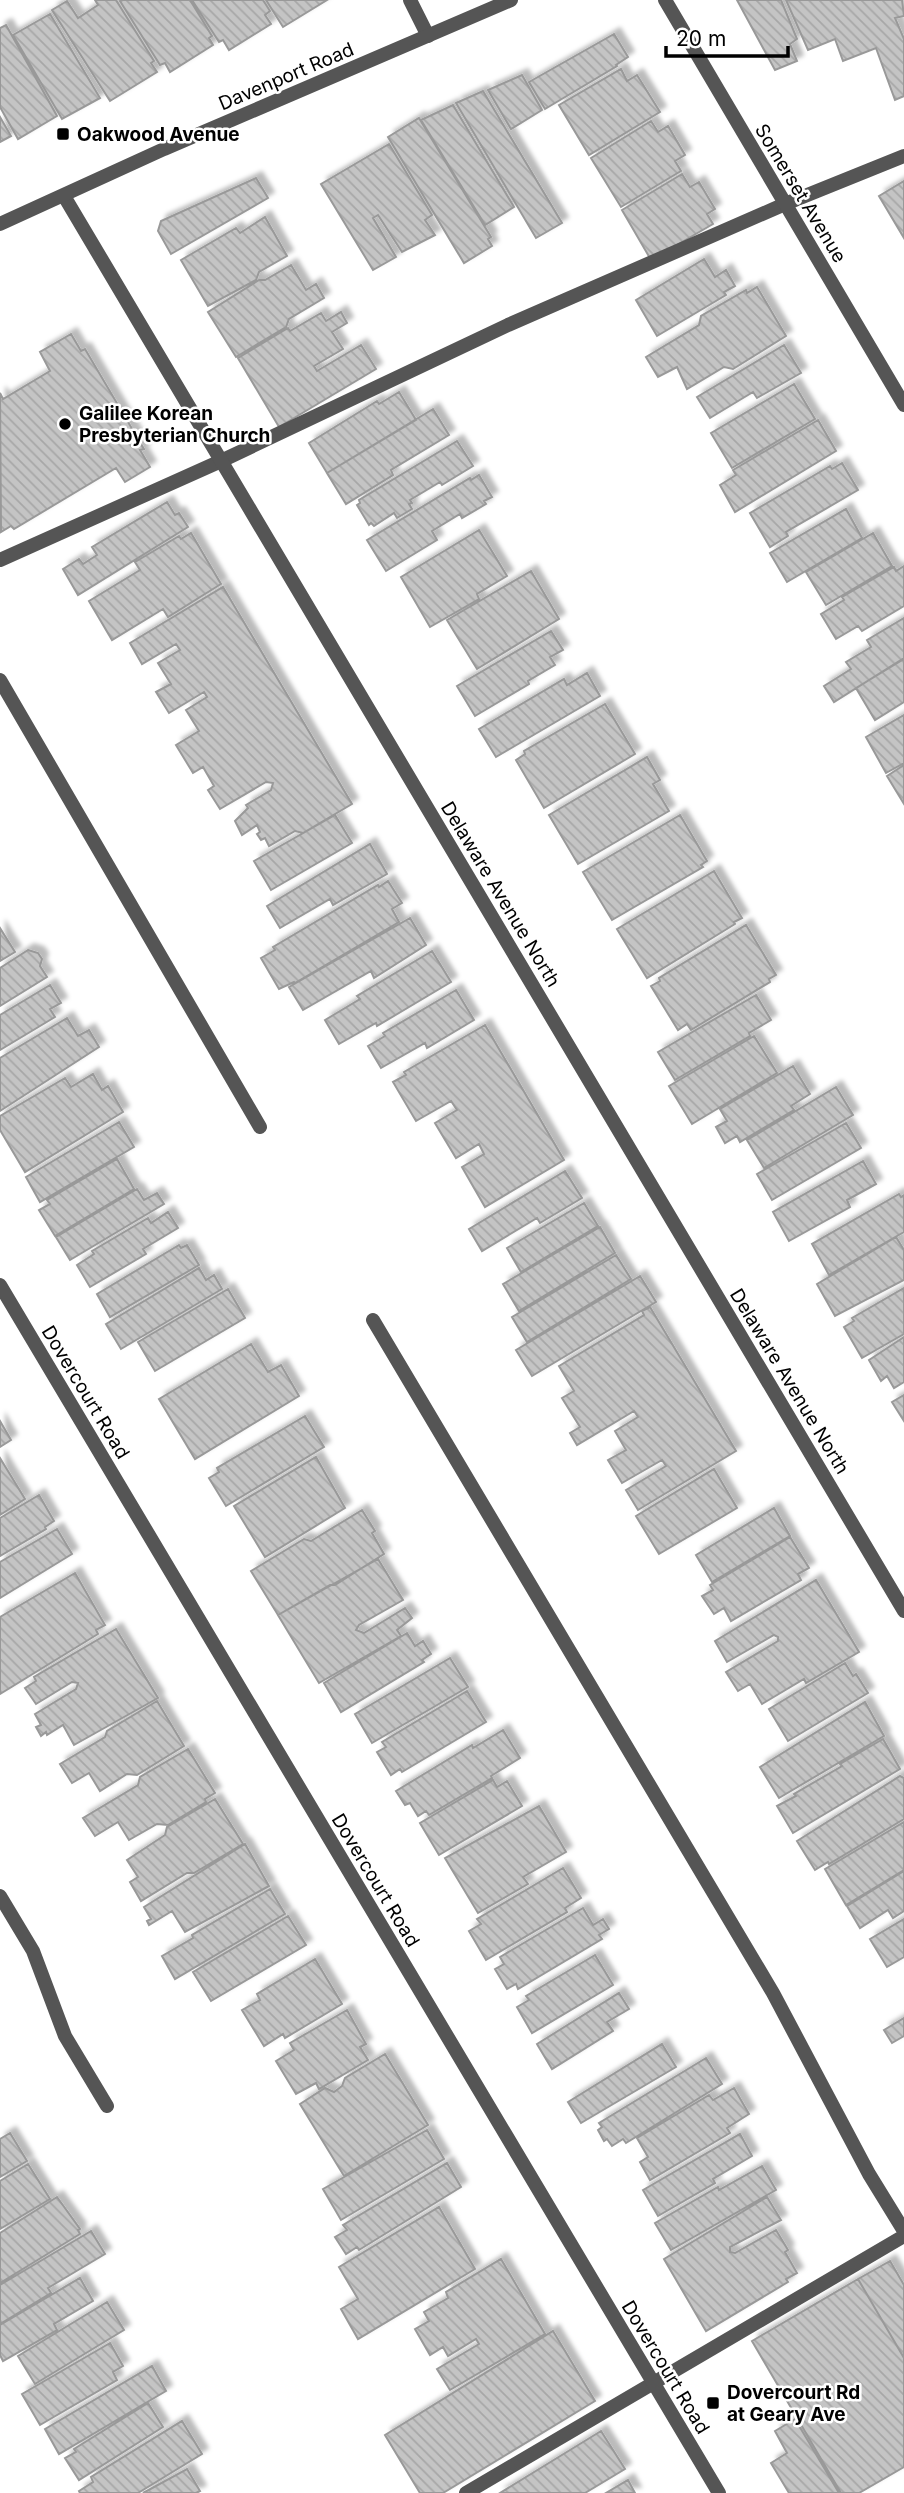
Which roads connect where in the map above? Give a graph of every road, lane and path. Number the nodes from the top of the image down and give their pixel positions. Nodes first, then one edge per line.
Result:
1 (410, 0) edge
2 (511, 0) edge
3 (665, 0) edge
4 (428, 36) junction
5 (904, 156) edge
6 (64, 196) junction
7 (785, 204) junction
8 (0, 224) edge
9 (904, 405) edge
10 (221, 461) junction
11 (0, 560) edge
12 (0, 680) edge
13 (260, 1126) dead end
14 (0, 1286) edge
15 (373, 1320) dead end
16 (904, 1611) edge
17 (0, 1896) edge
18 (107, 2106) dead end
19 (904, 2234) edge
20 (653, 2383) junction
21 (466, 2493) edge
22 (719, 2493) edge

1 - 4 street
2 - 4 street, Davenport Road
3 - 7 street, Somerset Avenue
4 - 6 street, Davenport Road
5 - 7 street
6 - 8 street, Davenport Road
6 - 10 street, Delaware Avenue North
7 - 9 street, Somerset Avenue
7 - 10 street
10 - 11 street
10 - 16 street, Delaware Avenue North
12 - 13 street
14 - 20 street, Dovercourt Road
15 - 19 street
17 - 18 street
19 - 20 street
20 - 21 street
20 - 22 street, Dovercourt Road

